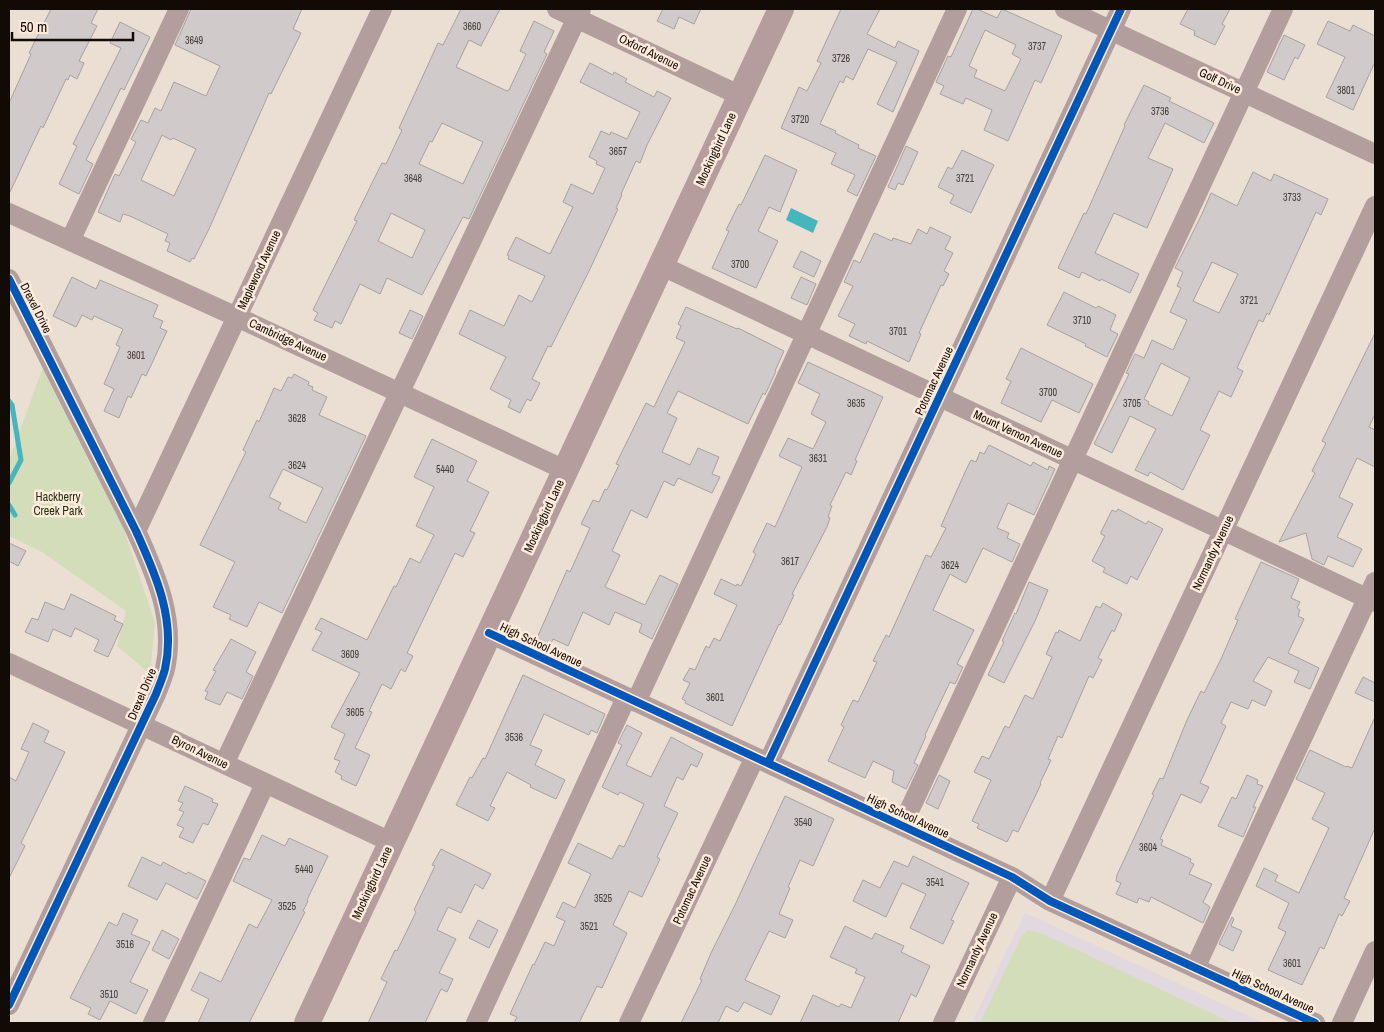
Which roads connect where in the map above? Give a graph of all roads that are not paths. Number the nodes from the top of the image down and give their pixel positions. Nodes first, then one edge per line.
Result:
1 (179, 9) edge
2 (382, 9) edge
3 (557, 9) edge
4 (781, 9) edge
5 (957, 9) edge
6 (1065, 9) edge
7 (1121, 9) edge
8 (1283, 9) edge
9 (579, 13) edge
10 (1111, 30) junction
11 (1244, 92) junction
12 (740, 96) junction
13 (1375, 154) edge
14 (1375, 206) edge
15 (9, 213) edge
16 (70, 241) junction
17 (662, 266) junction
18 (9, 279) edge
19 (237, 317) junction
20 (807, 334) junction
21 (400, 393) junction
22 (939, 396) junction
23 (1072, 460) junction
24 (565, 470) junction
25 (136, 531) junction
26 (1223, 531) junction
27 (1373, 594) edge
28 (489, 634) junction
29 (10, 667) edge
30 (631, 700) junction
31 (142, 725) junction
32 (762, 760) junction
33 (224, 764) junction
34 (265, 784) junction
35 (902, 826) junction
36 (391, 842) junction
37 (1012, 877) junction
38 (1050, 900) junction
39 (1375, 952) edge
40 (1195, 968) junction
41 (9, 1005) edge
42 (153, 1023) edge
43 (307, 1023) edge
44 (476, 1023) edge
45 (629, 1023) edge
46 (943, 1023) edge
47 (1315, 1023) edge
48 (1342, 1023) edge

1 - 16 street
2 - 19 street, Maplewood Avenue
3 - 9 street, Oxford Avenue
4 - 12 main road, Mockingbird Lane
5 - 20 street
6 - 10 street, Golf Drive
7 - 10 street, Potomac Avenue
8 - 11 street
9 - 12 street, Oxford Avenue
9 - 21 street
10 - 11 street, Golf Drive
10 - 22 street, Potomac Avenue
11 - 13 street, Golf Drive
11 - 23 street
12 - 17 main road, Mockingbird Lane
14 - 26 street, Normandy Avenue
15 - 16 street, Cambridge Avenue
16 - 19 street, Cambridge Avenue
17 - 20 street, Mount Vernon Avenue
17 - 24 main road, Mockingbird Lane
18 - 25 street, Drexel Drive
19 - 21 street, Cambridge Avenue
19 - 25 street, Maplewood Avenue
20 - 22 street, Mount Vernon Avenue
20 - 30 street
21 - 24 street, Cambridge Avenue
21 - 33 street
22 - 23 street, Mount Vernon Avenue
22 - 32 street, Potomac Avenue
23 - 26 street, Mount Vernon Avenue
23 - 35 street
24 - 28 main road, Mockingbird Lane
25 - 31 street, Drexel Drive
26 - 27 street, Mount Vernon Avenue
26 - 38 street, Normandy Avenue
27 - 40 street
28 - 30 street, High School Avenue
28 - 36 main road, Mockingbird Lane
29 - 31 street, Byron Avenue
30 - 32 street, High School Avenue
30 - 44 street
31 - 33 street, Byron Avenue
31 - 41 street, Drexel Drive
32 - 35 street, High School Avenue
32 - 45 street, Potomac Avenue
33 - 34 street, Byron Avenue
34 - 36 street, Byron Avenue
34 - 42 street
35 - 37 street, High School Avenue
36 - 43 main road, Mockingbird Lane
37 - 38 street, High School Avenue
37 - 46 street, Normandy Avenue
38 - 40 street, High School Avenue
39 - 48 street
40 - 47 street, High School Avenue

